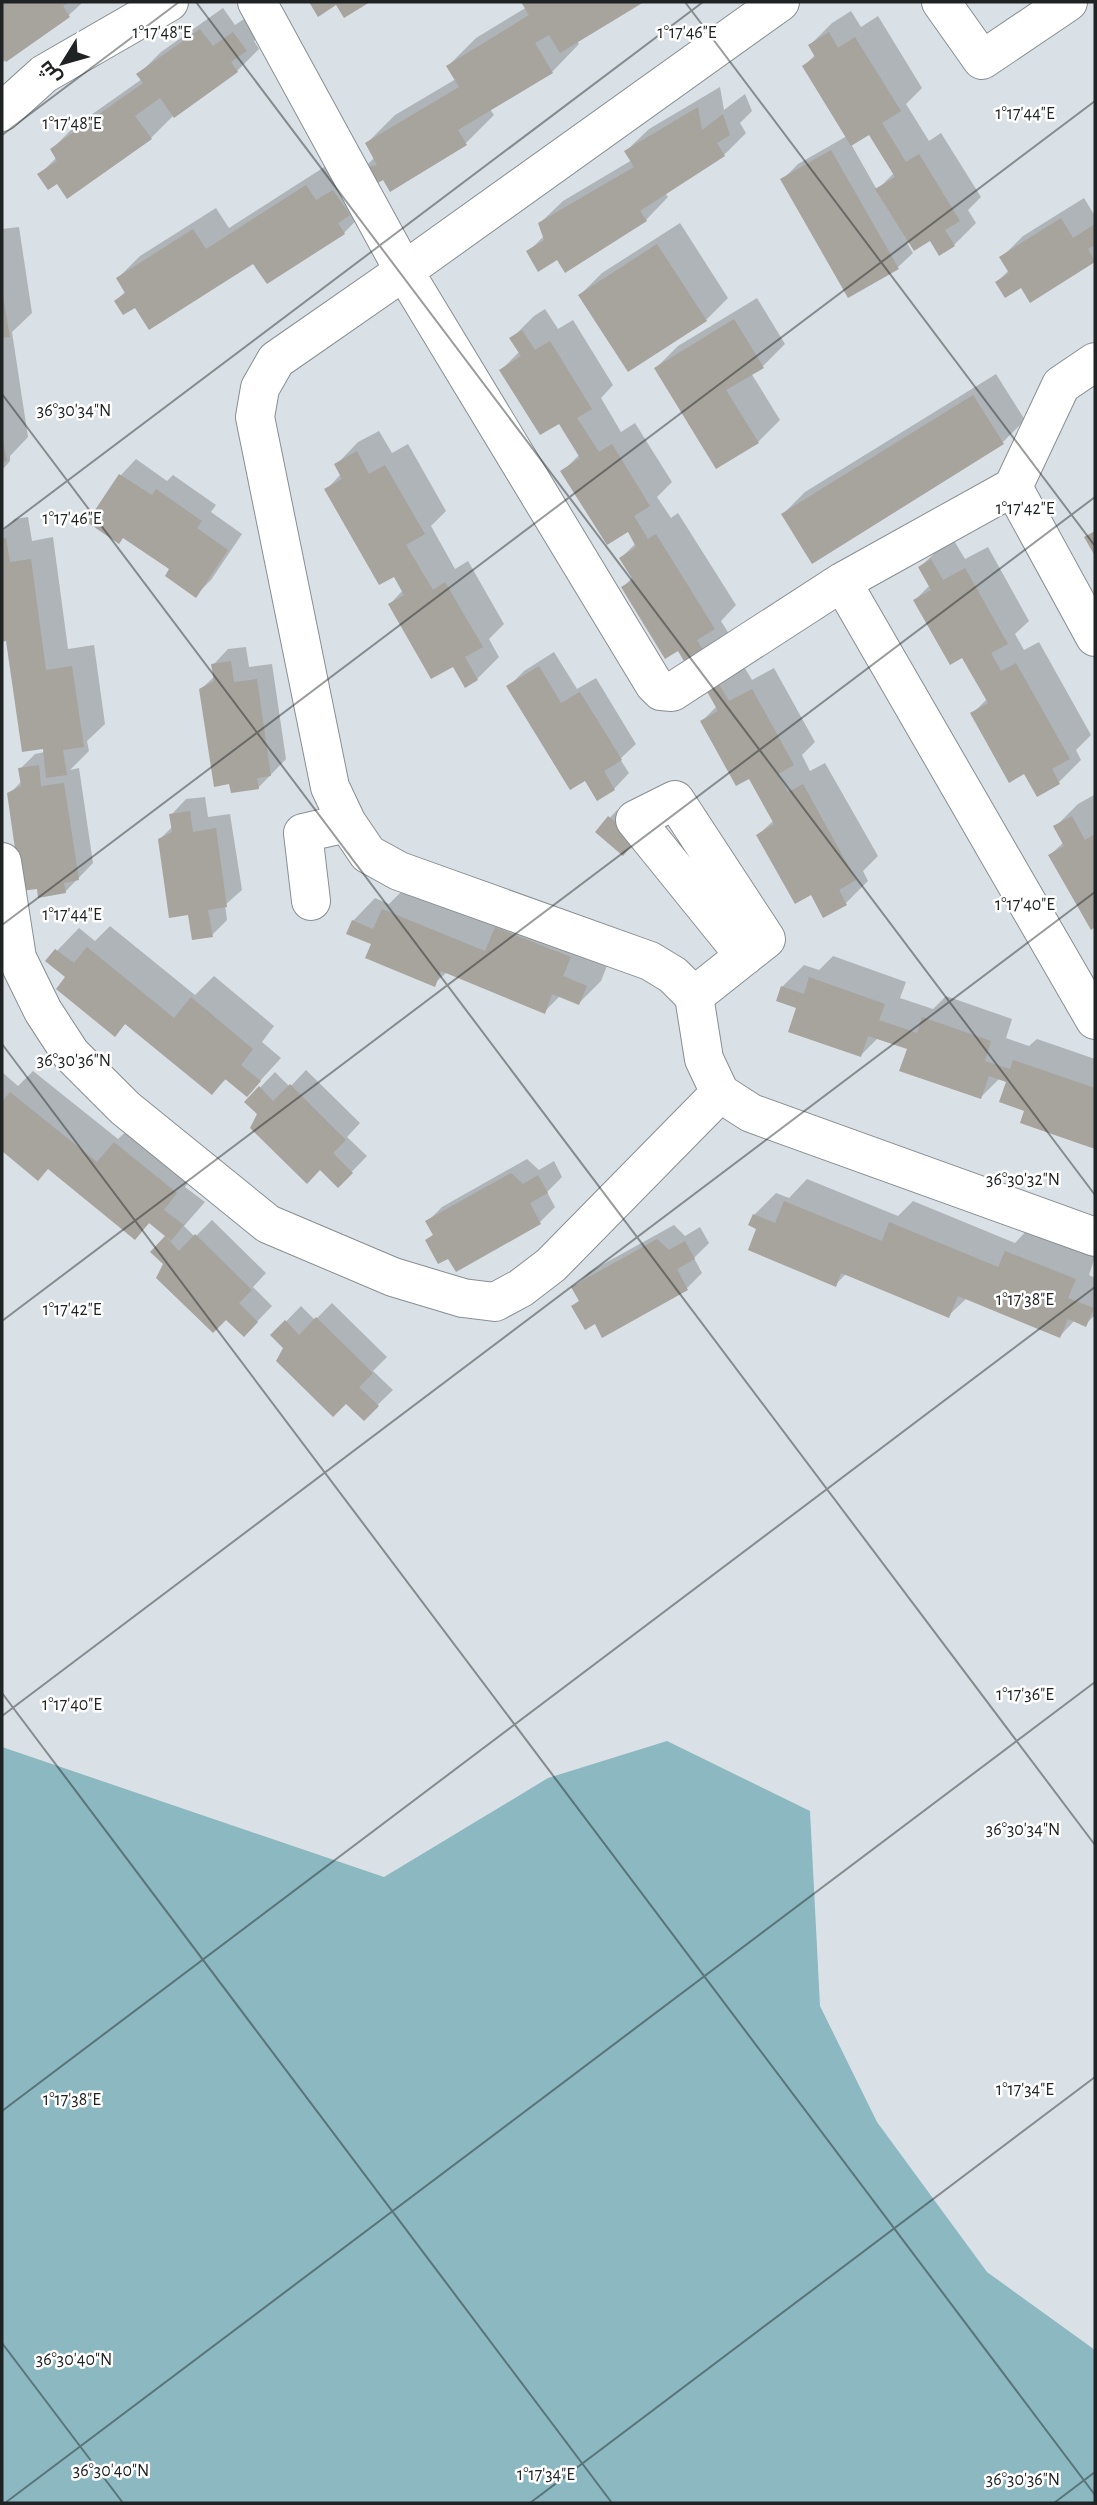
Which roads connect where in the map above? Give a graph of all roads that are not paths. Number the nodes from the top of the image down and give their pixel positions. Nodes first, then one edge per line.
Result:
1 (169, 2) edge
2 (257, 2) edge
3 (780, 2) edge
4 (941, 2) edge
5 (1068, 2) edge
6 (2, 111) edge
7 (404, 271) junction
8 (1095, 362) edge
9 (1013, 487) junction
10 (842, 582) junction
11 (1095, 638) edge
12 (347, 824) junction
13 (2, 862) edge
14 (312, 901) dead end
15 (745, 956) dead end
16 (694, 996) junction
17 (1095, 1020) edge
18 (719, 1093) junction
19 (1095, 1237) edge

1 - 6 street
2 - 7 street
3 - 7 street
4 - 5 street
7 - 10 street
7 - 12 street
8 - 9 street
9 - 10 street
9 - 11 street
10 - 17 street
12 - 14 street
12 - 16 street
13 - 18 street
15 - 16 street
16 - 18 street
18 - 19 street

